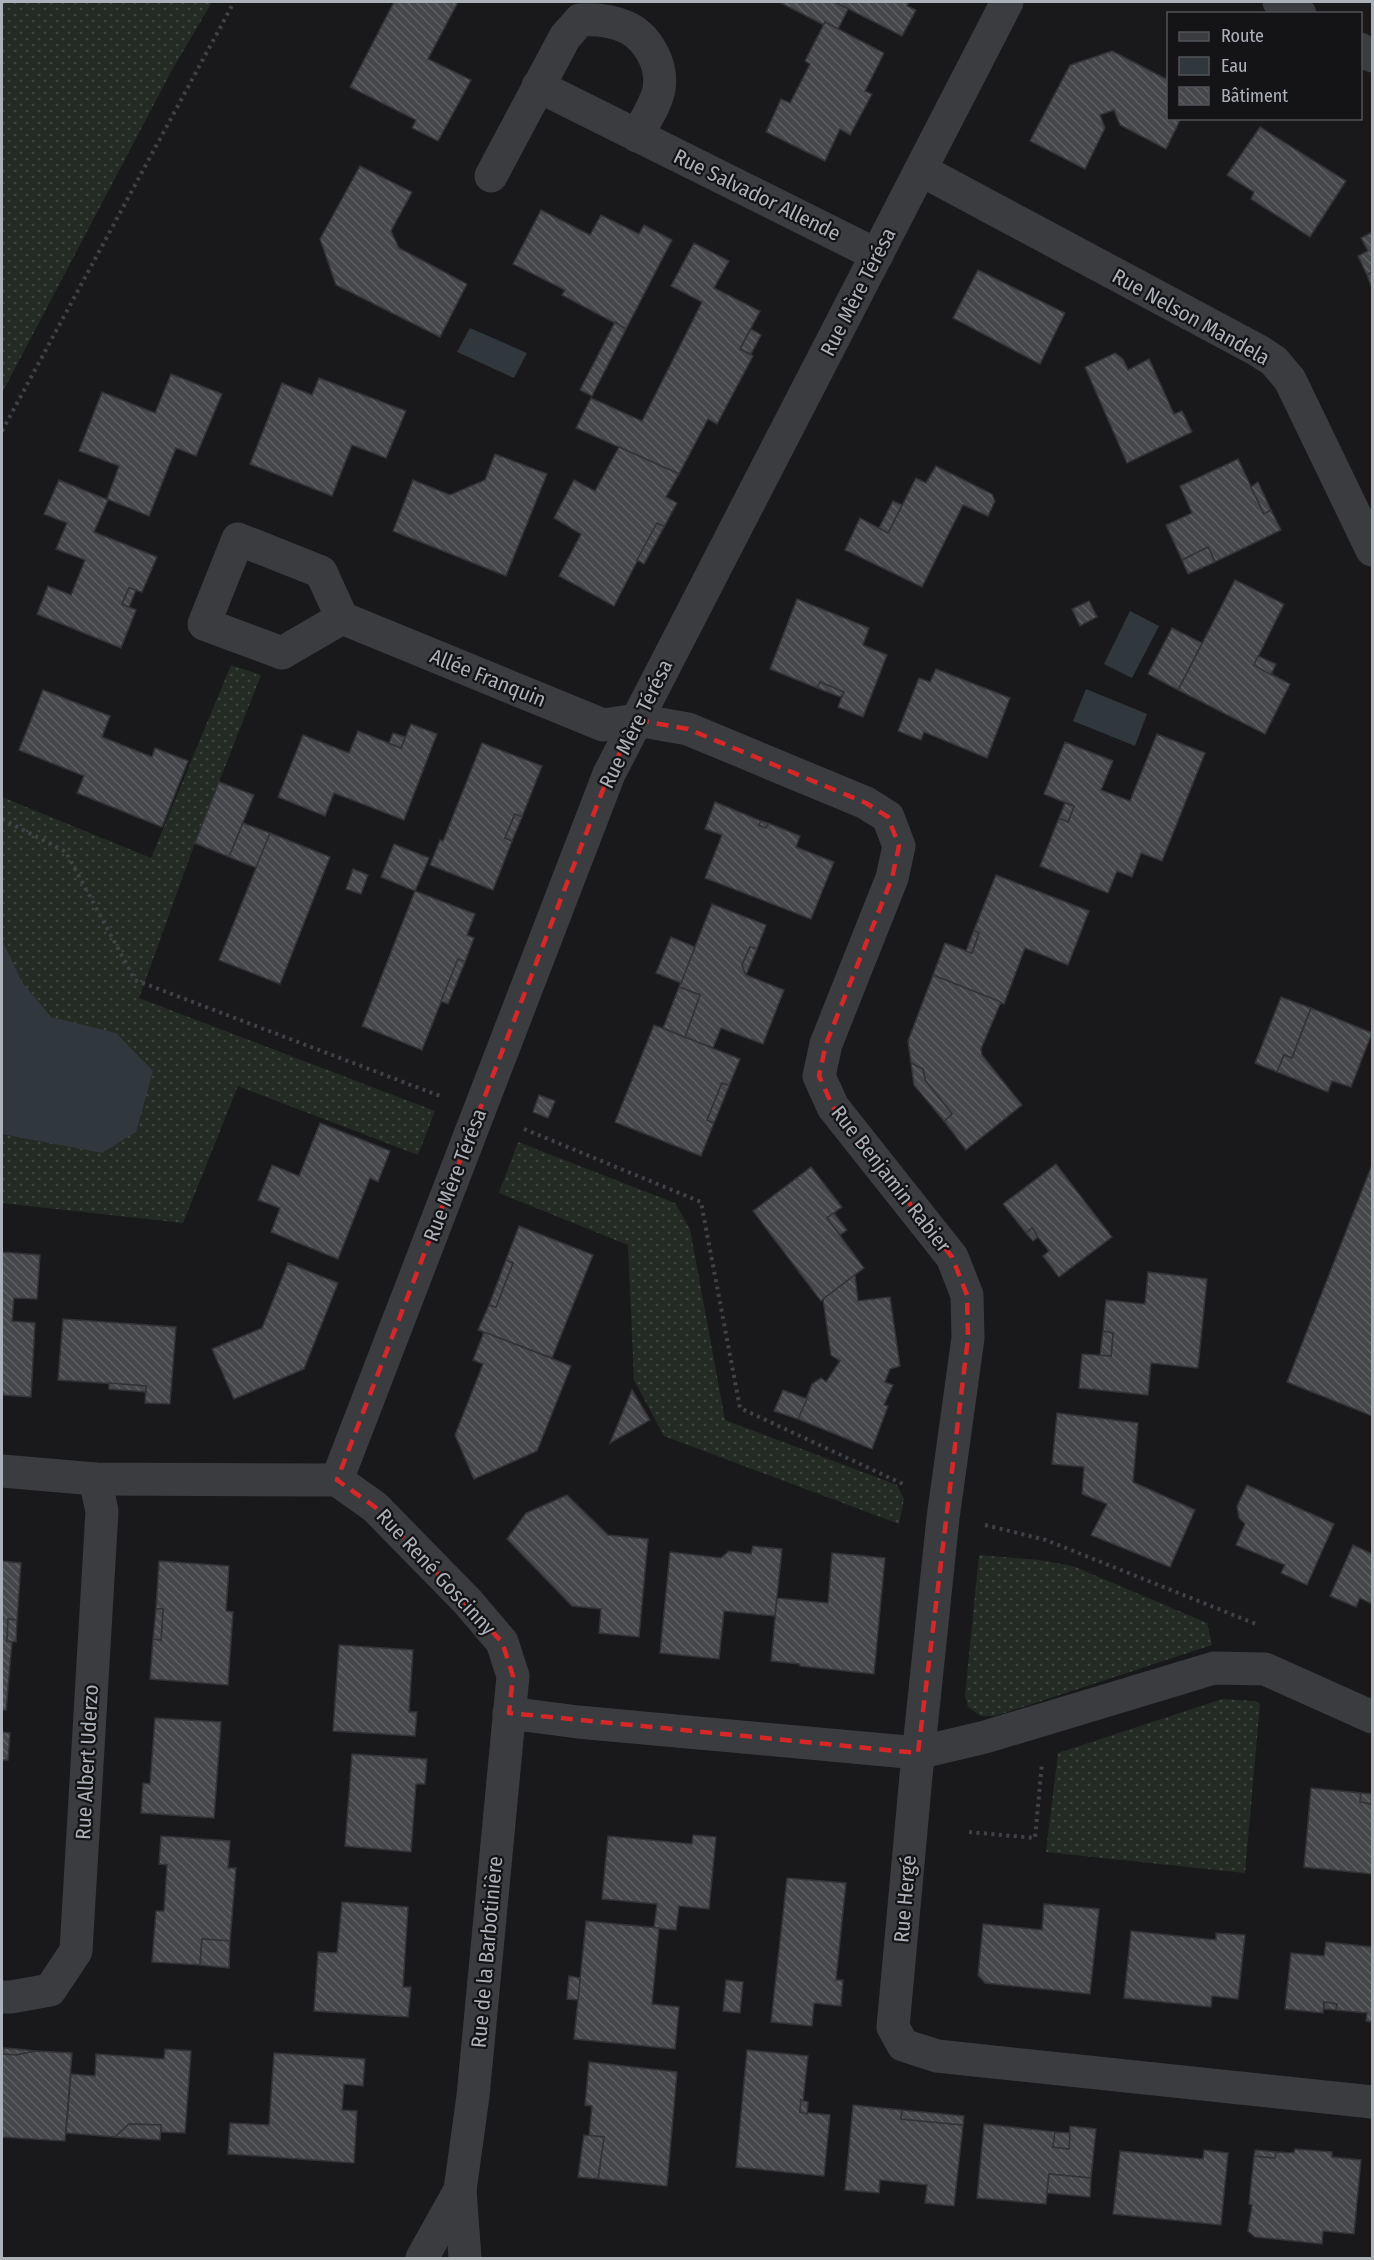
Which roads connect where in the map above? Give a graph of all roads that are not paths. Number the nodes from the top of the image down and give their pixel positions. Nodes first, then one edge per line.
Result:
1 (1007, 2) edge
2 (1279, 2) edge
3 (1296, 12) edge
4 (538, 86) junction
5 (637, 136) junction
6 (921, 170) junction
7 (491, 176) dead end
8 (877, 255) junction
9 (1372, 550) edge
10 (342, 618) dead end
11 (637, 720) junction
12 (2, 1471) edge
13 (95, 1479) junction
14 (338, 1480) junction
15 (509, 1713) junction
16 (1372, 1716) edge
17 (918, 1753) junction
18 (2, 1997) edge
19 (1372, 2102) edge
20 (460, 2190) junction
21 (422, 2259) edge
22 (465, 2259) edge

1 - 6 street, Rue Mère Térésa
2 - 3 street
4 - 5 street, Rue Salvador Allende
4 - 5 street
4 - 7 street
5 - 8 street, Rue Salvador Allende
6 - 8 street, Rue Mère Térésa
6 - 9 street, Rue Nelson Mandela
8 - 11 street, Rue Mère Térésa
10 - 11 street, Allée Franquin
11 - 14 street, Rue Mère Térésa
11 - 17 street, Rue Benjamin Rabier
12 - 13 street
13 - 14 street
13 - 18 street, Rue Albert Uderzo
14 - 15 street, Rue René Goscinny
15 - 17 street
15 - 20 street, Rue de la Barbotinière
16 - 17 street
17 - 19 street, Rue Hergé
20 - 21 street, Rue de la Barbotinière
20 - 22 street, Rue de la Barbotinière

